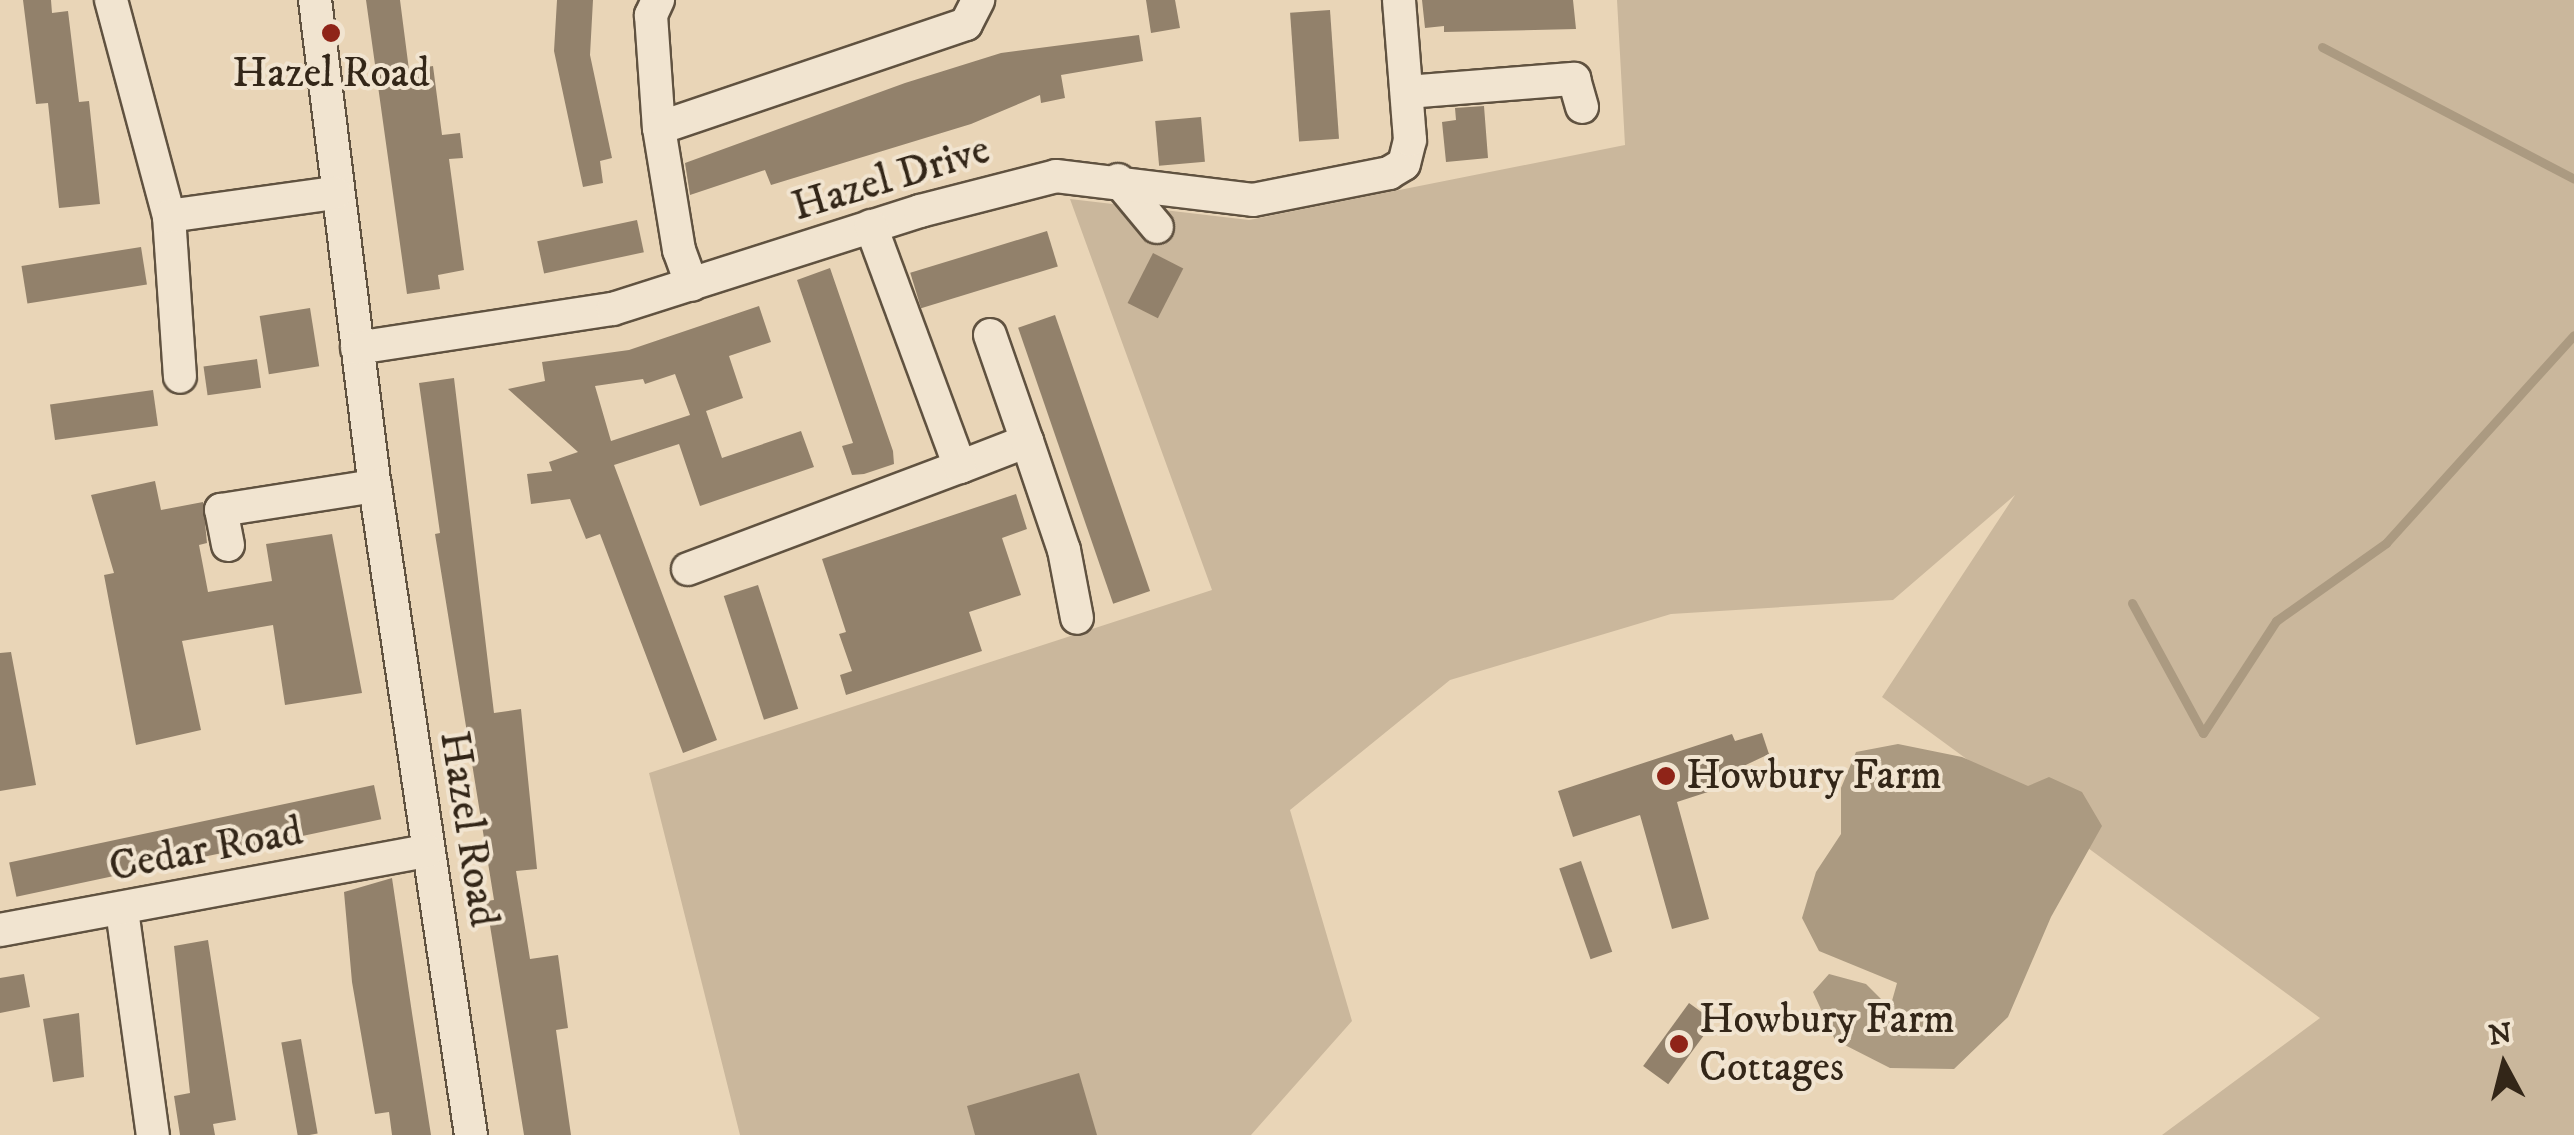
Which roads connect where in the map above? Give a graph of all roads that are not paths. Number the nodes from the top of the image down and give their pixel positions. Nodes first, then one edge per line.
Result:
1 (111, 0) edge
2 (315, 0) edge
3 (658, 0) edge
4 (978, 0) edge
5 (1399, 0) edge
6 (1407, 92) junction
7 (1582, 107) dead end
8 (659, 128) junction
9 (1118, 180) junction
10 (335, 193) junction
11 (169, 216) junction
12 (872, 226) junction
13 (1157, 227) dead end
14 (692, 285) junction
15 (990, 335) dead end
16 (356, 348) junction
17 (180, 376) dead end
18 (1027, 442) junction
19 (960, 466) junction
20 (375, 486) junction
21 (228, 545) dead end
22 (688, 569) dead end
23 (1077, 618) dead end
24 (428, 851) junction
25 (122, 910) junction
26 (0, 930) edge
27 (154, 1135) edge
28 (472, 1135) edge

1 - 11 street
2 - 10 street, Hazel Road
3 - 8 street
4 - 8 street
5 - 6 street, Hazel Drive
6 - 7 street
6 - 9 street, Hazel Drive
8 - 14 street
9 - 12 street, Hazel Drive
9 - 13 street
10 - 11 street
10 - 16 street, Hazel Road
11 - 17 street
12 - 14 street, Hazel Drive
12 - 19 street
14 - 16 street, Hazel Drive
15 - 18 street
16 - 20 street, Hazel Road
18 - 19 street
18 - 23 street
19 - 22 street
20 - 21 street
20 - 24 street, Hazel Road
24 - 25 street, Cedar Road
24 - 28 street, Hazel Road
25 - 26 street, Cedar Road
25 - 27 street

